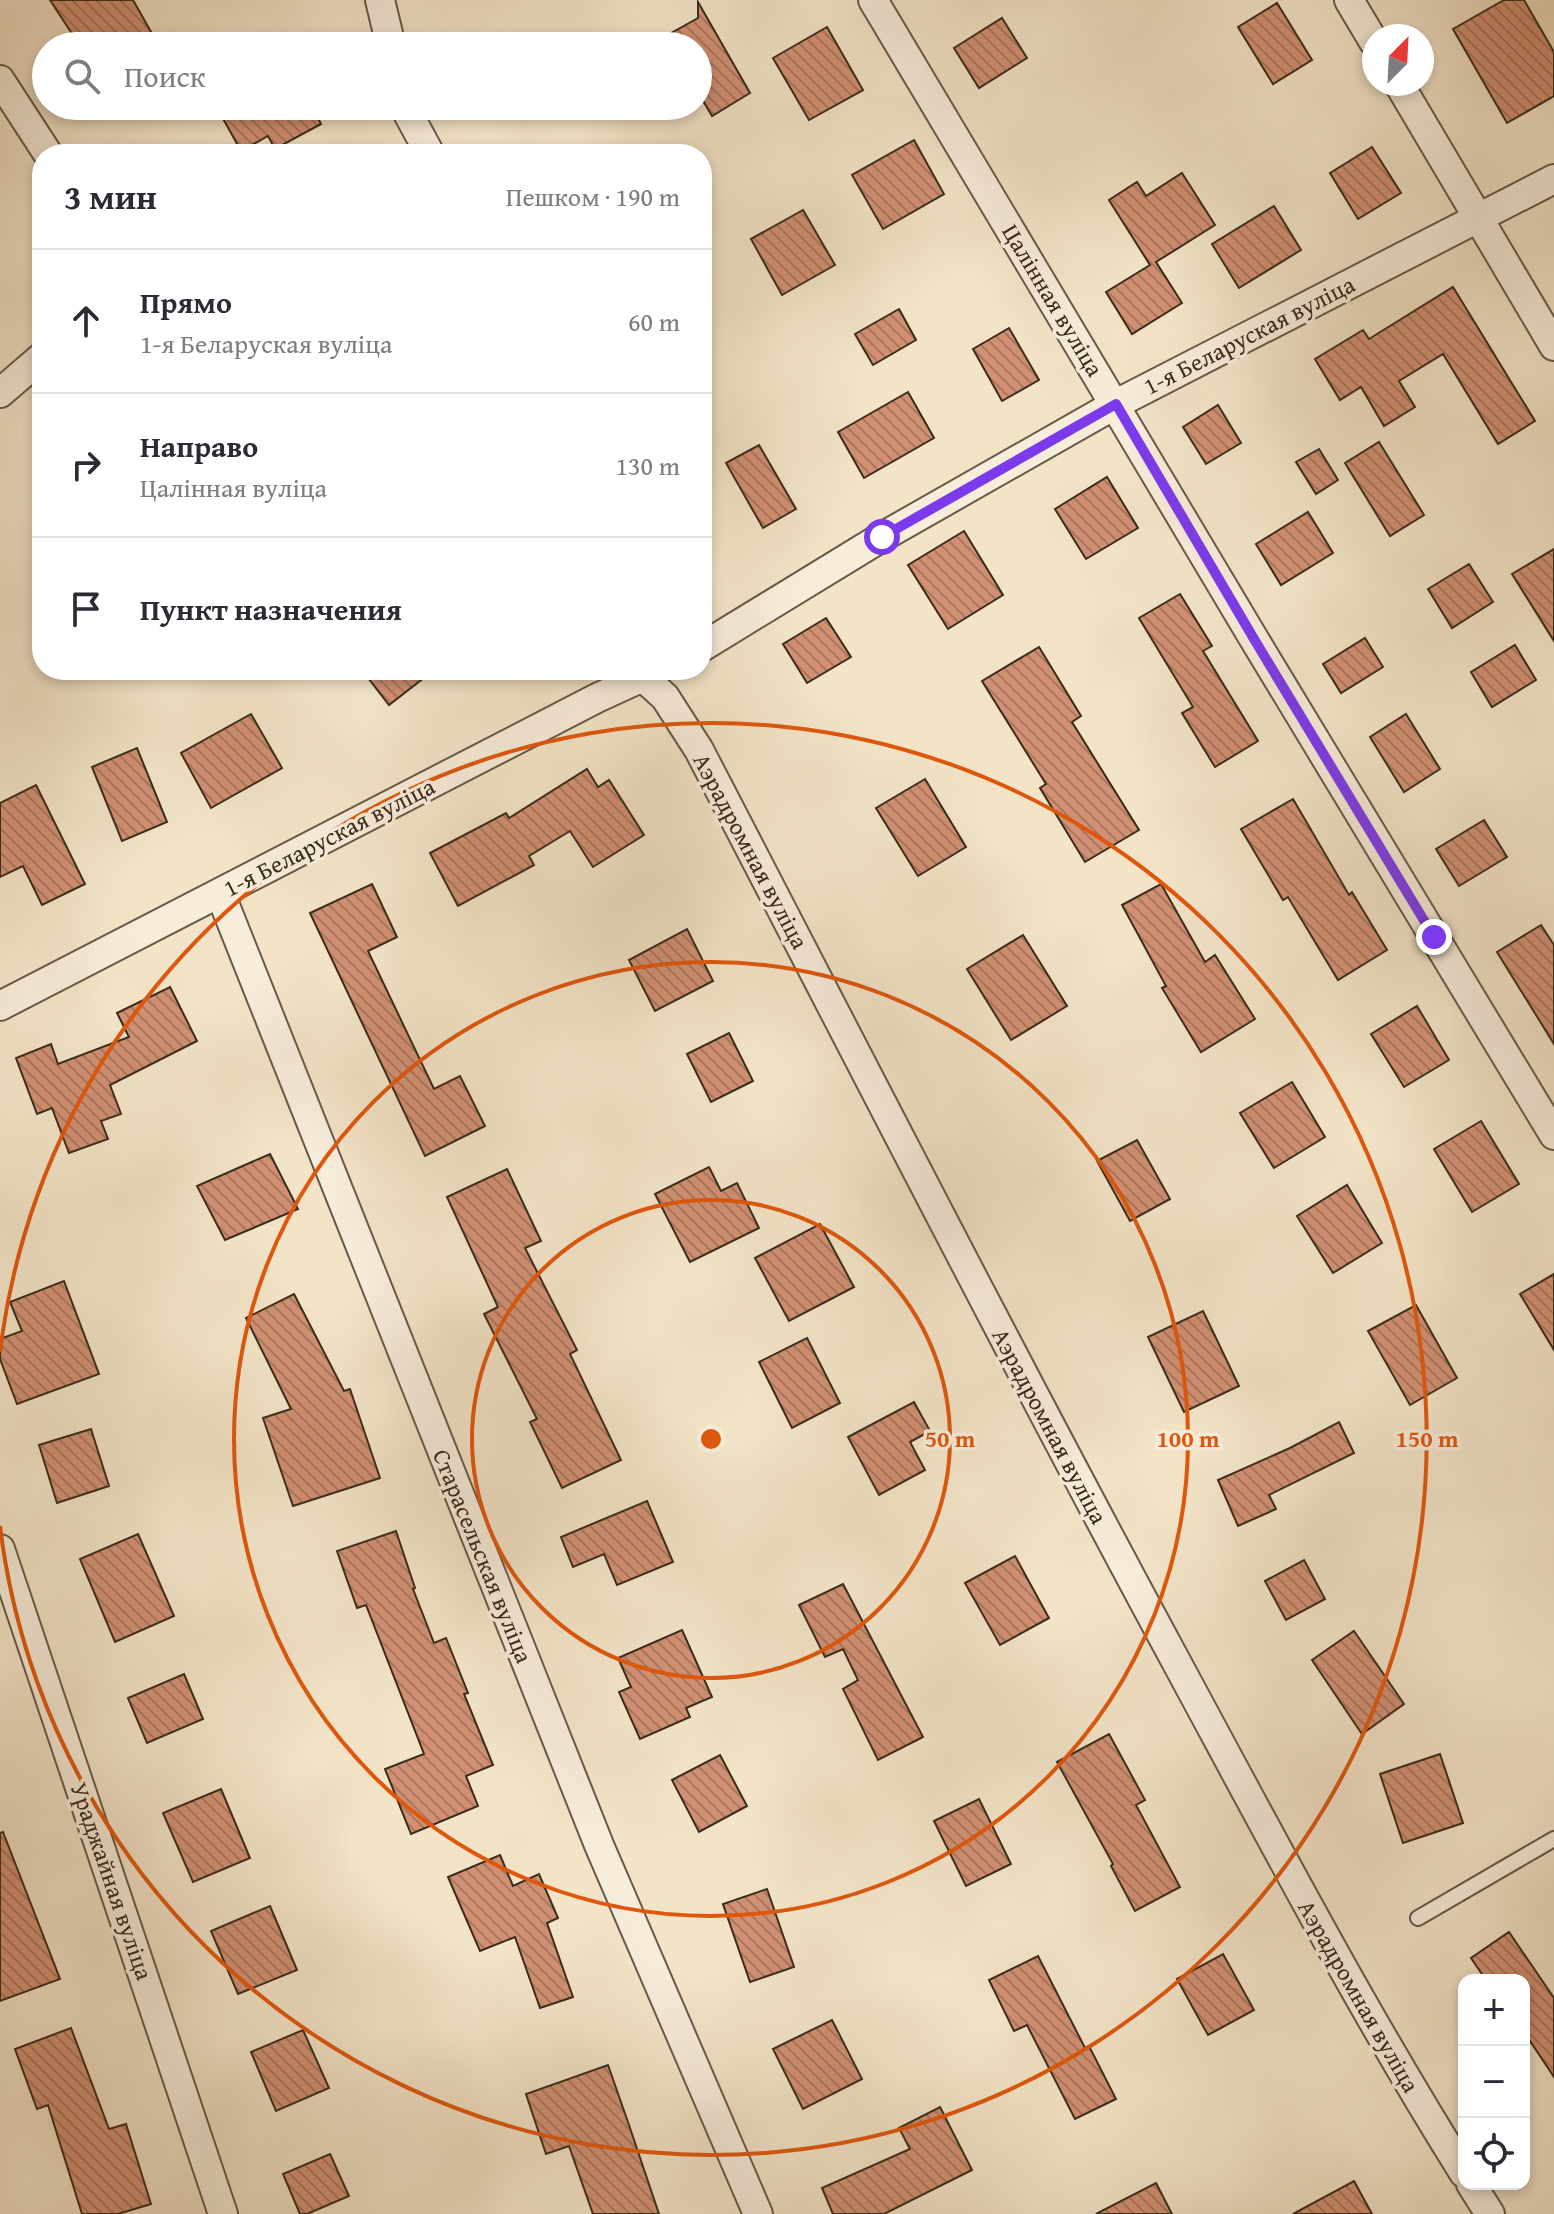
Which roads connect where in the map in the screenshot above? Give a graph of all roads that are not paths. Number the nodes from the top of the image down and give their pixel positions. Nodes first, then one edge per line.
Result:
1 (380, 0) edge
2 (873, 0) edge
3 (1349, 0) edge
4 (1363, 24) edge
5 (388, 32) edge
6 (0, 80) edge
7 (1406, 96) edge
8 (412, 120) edge
9 (42, 144) edge
10 (425, 144) edge
11 (1554, 179) edge
12 (1479, 217) junction
13 (1554, 346) edge
14 (32, 366) edge
15 (0, 393) edge
16 (1116, 404) junction
17 (712, 641) edge
18 (631, 680) edge
19 (652, 680) edge
20 (220, 893) junction
21 (0, 1006) edge
22 (1554, 1135) edge
23 (0, 1549) edge
24 (1554, 1839) edge
25 (1418, 1918) dead end
26 (1458, 2163) edge
27 (1475, 2190) edge
28 (223, 2214) edge
29 (758, 2214) edge
30 (1490, 2214) edge

1 - 5 street
2 - 16 street, Цалінная вуліца
3 - 4 street
6 - 9 street
7 - 12 street
8 - 10 street
11 - 12 street, 1-я Беларуская вуліца
12 - 13 street
12 - 16 street, 1-я Беларуская вуліца
14 - 15 street
16 - 17 street, 1-я Беларуская вуліца
16 - 22 street, Цалінная вуліца
18 - 20 street, 1-я Беларуская вуліца
19 - 26 street, Аэрадромная вуліца
20 - 21 street, 1-я Беларуская вуліца
20 - 29 street, Старасельская вуліца
23 - 28 street, Ураджайная вуліца
24 - 25 lane
27 - 30 street

